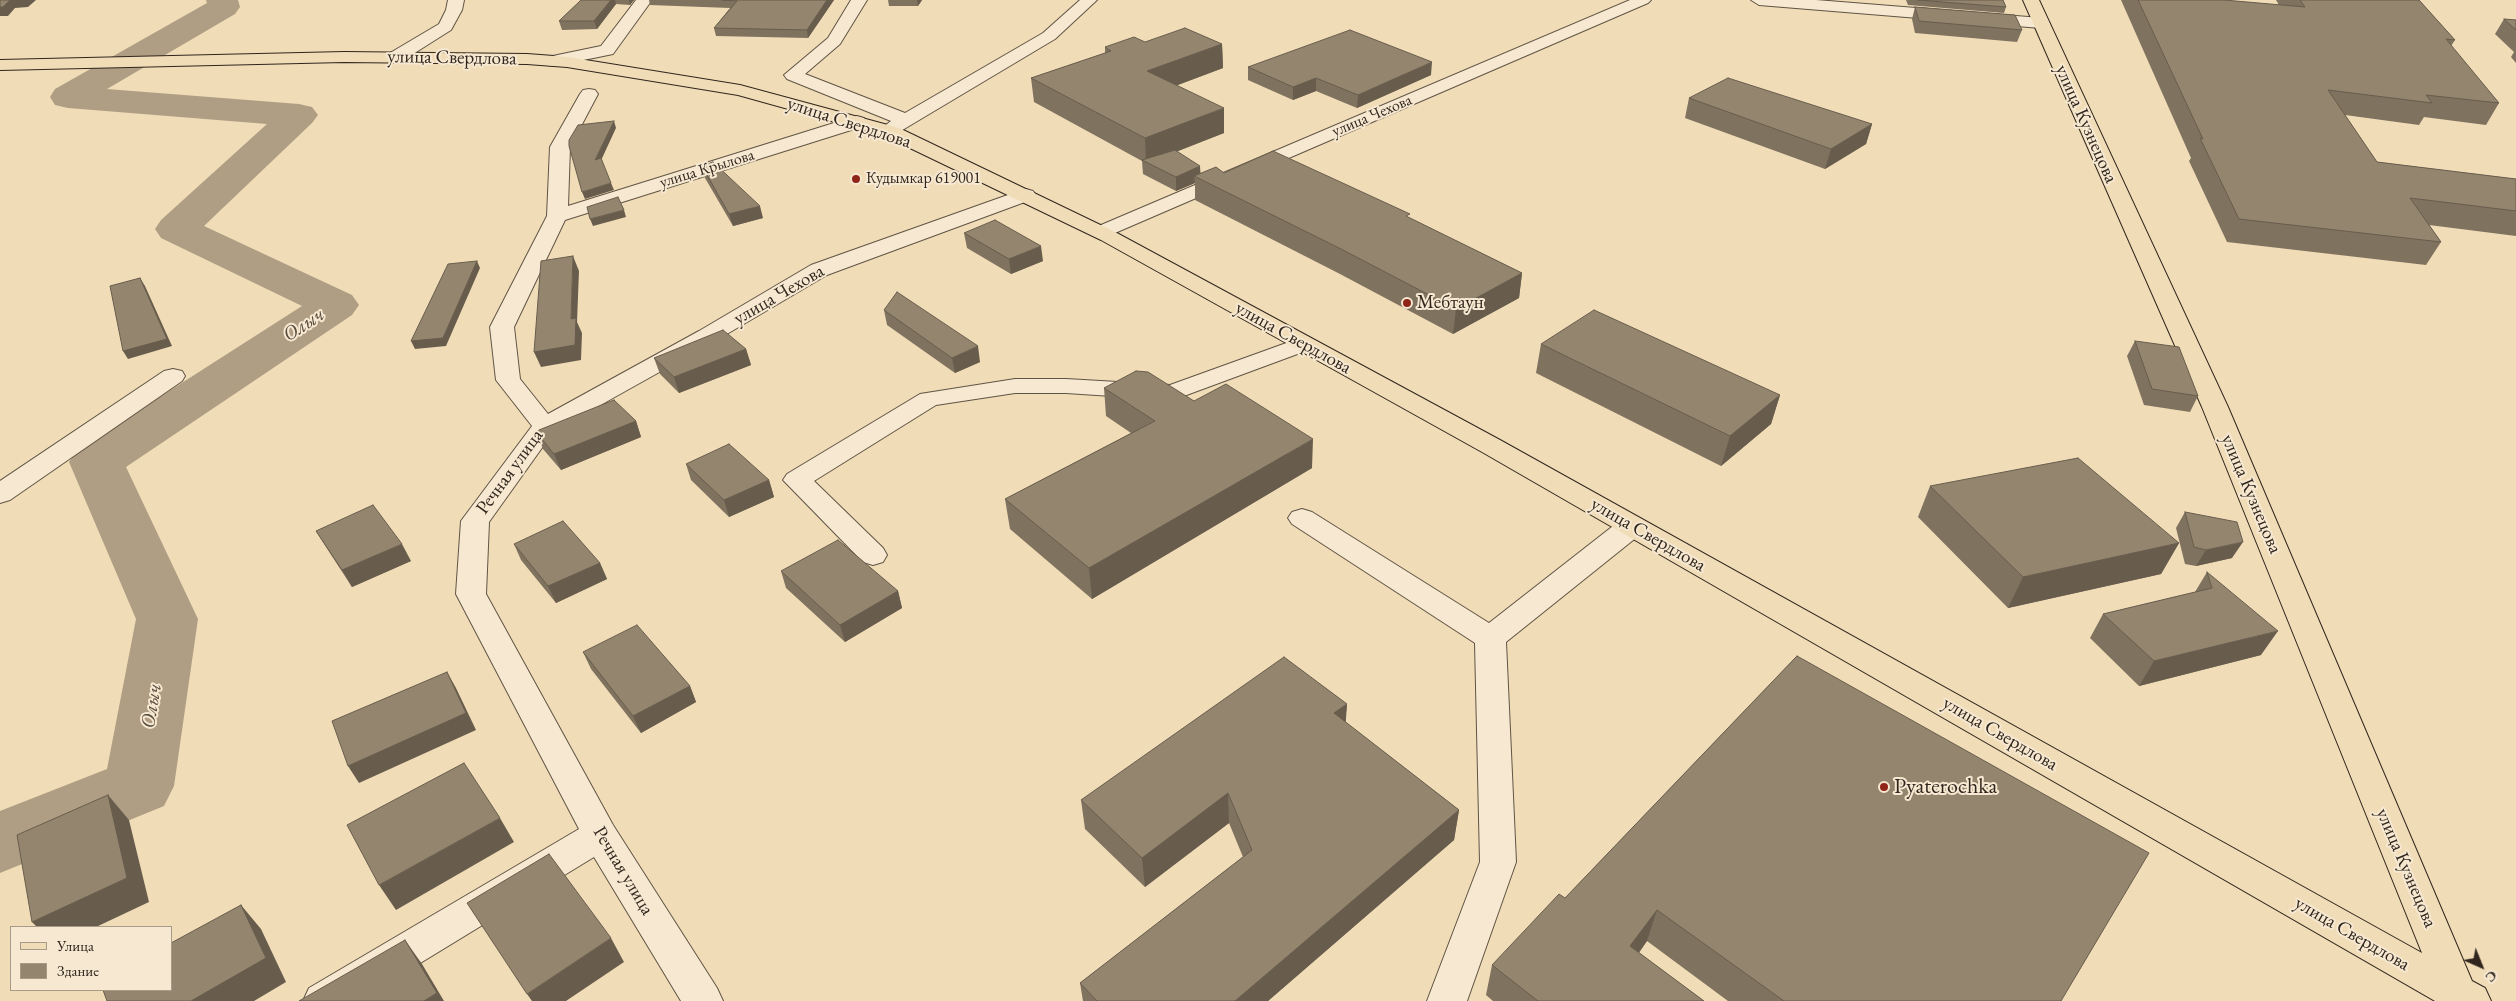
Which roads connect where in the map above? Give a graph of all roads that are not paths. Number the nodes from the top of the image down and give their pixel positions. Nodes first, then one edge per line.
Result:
1 (456, 0) edge
2 (644, 0) edge
3 (859, 0) edge
4 (1089, 0) edge
5 (1643, 0) edge
6 (1758, 0) edge
7 (2036, 12) edge
8 (396, 57) junction
9 (554, 61) junction
10 (0, 65) edge
11 (589, 94) dead end
12 (856, 122) junction
13 (896, 125) junction
14 (1026, 196) junction
15 (557, 216) junction
16 (1100, 232) junction
17 (1303, 344) junction
18 (173, 376) dead end
19 (545, 426) junction
20 (0, 494) edge
21 (1302, 518) dead end
22 (1632, 526) junction
23 (873, 555) dead end
24 (1490, 638) junction
25 (600, 835) junction
26 (2465, 997) edge
27 (323, 1001) edge
28 (703, 1001) edge
29 (1447, 1001) edge

1 - 8 street
2 - 9 street
3 - 13 street
4 - 13 street
5 - 16 street, улица Чехова
6 - 7 street
7 - 26 main road, улица Кузнецова
8 - 9 main road, улица Свердлова
8 - 10 main road, улица Свердлова
9 - 12 main road, улица Свердлова
11 - 15 street, Речная улица
12 - 13 main road, улица Свердлова
12 - 15 street, улица Крылова
13 - 14 main road, улица Свердлова
14 - 16 main road, улица Свердлова
14 - 19 street, улица Чехова
15 - 19 street, Речная улица
16 - 17 main road, улица Свердлова
17 - 22 main road, улица Свердлова
17 - 23 street
18 - 20 street
19 - 25 street, Речная улица
21 - 24 street
22 - 24 street
22 - 26 main road, улица Свердлова
24 - 29 street
25 - 27 street
25 - 28 street, Речная улица

